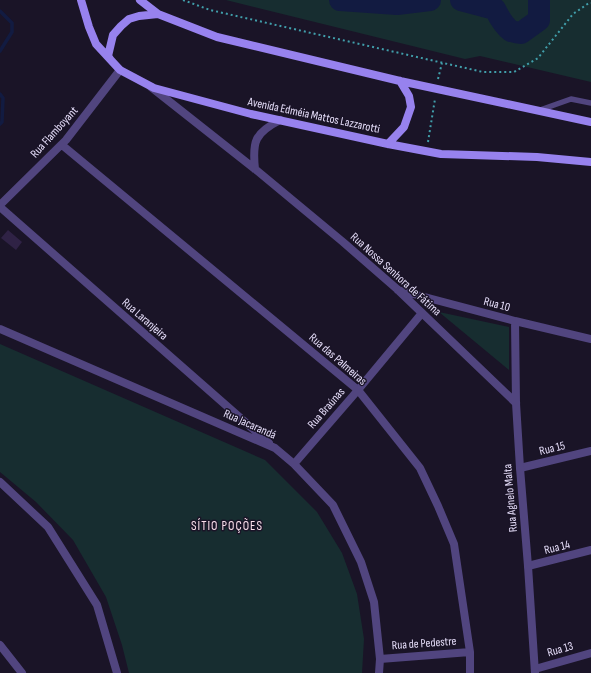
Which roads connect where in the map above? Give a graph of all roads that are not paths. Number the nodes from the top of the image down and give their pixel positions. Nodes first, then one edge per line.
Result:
1 (82, 0) edge
2 (140, 0) edge
3 (158, 14) junction
4 (110, 60) junction
5 (120, 70) junction
6 (400, 81) junction
7 (148, 85) junction
8 (591, 103) edge
9 (539, 110) junction
10 (280, 120) junction
11 (591, 122) edge
12 (388, 144) junction
13 (62, 145) junction
14 (591, 162) edge
15 (255, 169) junction
16 (0, 206) edge
17 (397, 289) junction
18 (422, 313) junction
19 (515, 321) junction
20 (0, 329) edge
21 (591, 339) edge
22 (358, 390) junction
23 (516, 403) junction
24 (275, 448) junction
25 (591, 451) edge
26 (294, 464) junction
27 (520, 468) junction
28 (0, 482) edge
29 (591, 550) edge
30 (528, 566) junction
31 (0, 645) edge
32 (470, 652) junction
33 (591, 653) edge
34 (380, 658) junction
35 (535, 671) edge
36 (22, 673) edge
37 (117, 673) edge
38 (379, 673) edge
39 (470, 673) edge

1 - 4 main road, Avenida Edméia Mattos Lazzarotti
2 - 3 main road
3 - 4 main road
3 - 6 main road
4 - 5 main road, Avenida Edméia Mattos Lazzarotti
5 - 7 main road, Avenida Edméia Mattos Lazzarotti
5 - 13 street, Rua Flamboyant
6 - 9 main road
6 - 12 main road
7 - 10 main road, Avenida Edméia Mattos Lazzarotti
7 - 15 street, Rua Nossa Senhora de Fátima
8 - 9 lane
9 - 11 main road
10 - 12 main road, Avenida Edméia Mattos Lazzarotti
10 - 15 street
12 - 14 main road, Avenida Edméia Mattos Lazzarotti
13 - 16 street, Rua Flamboyant
13 - 22 street, Rua das Palmeiras
15 - 17 street, Rua Nossa Senhora de Fátima
16 - 24 street, Rua Laranjeira
17 - 18 street, Rua Nossa Senhora de Fátima
17 - 19 street, Rua 10
18 - 22 street, Rua Braúnas
18 - 23 street, Rua Nossa Senhora de Fátima
19 - 21 street, Rua 10
19 - 23 street, Rua Agnelo Malta
20 - 24 street, Rua Jacarandá
22 - 26 street, Rua Braúnas
22 - 32 street, Rua das Palmeiras
23 - 27 street, Rua Agnelo Malta
24 - 26 street, Rua Jacarandá
25 - 27 street, Rua 15
26 - 34 street, Rua Jacarandá
27 - 30 street, Rua Agnelo Malta
28 - 37 street
29 - 30 street, Rua 14
30 - 35 street, Rua Agnelo Malta
31 - 36 street
32 - 34 street, Rua de Pedestre
32 - 39 street, Rua das Palmeiras
33 - 35 street, Rua 13
34 - 38 street, Rua Jacarandá

